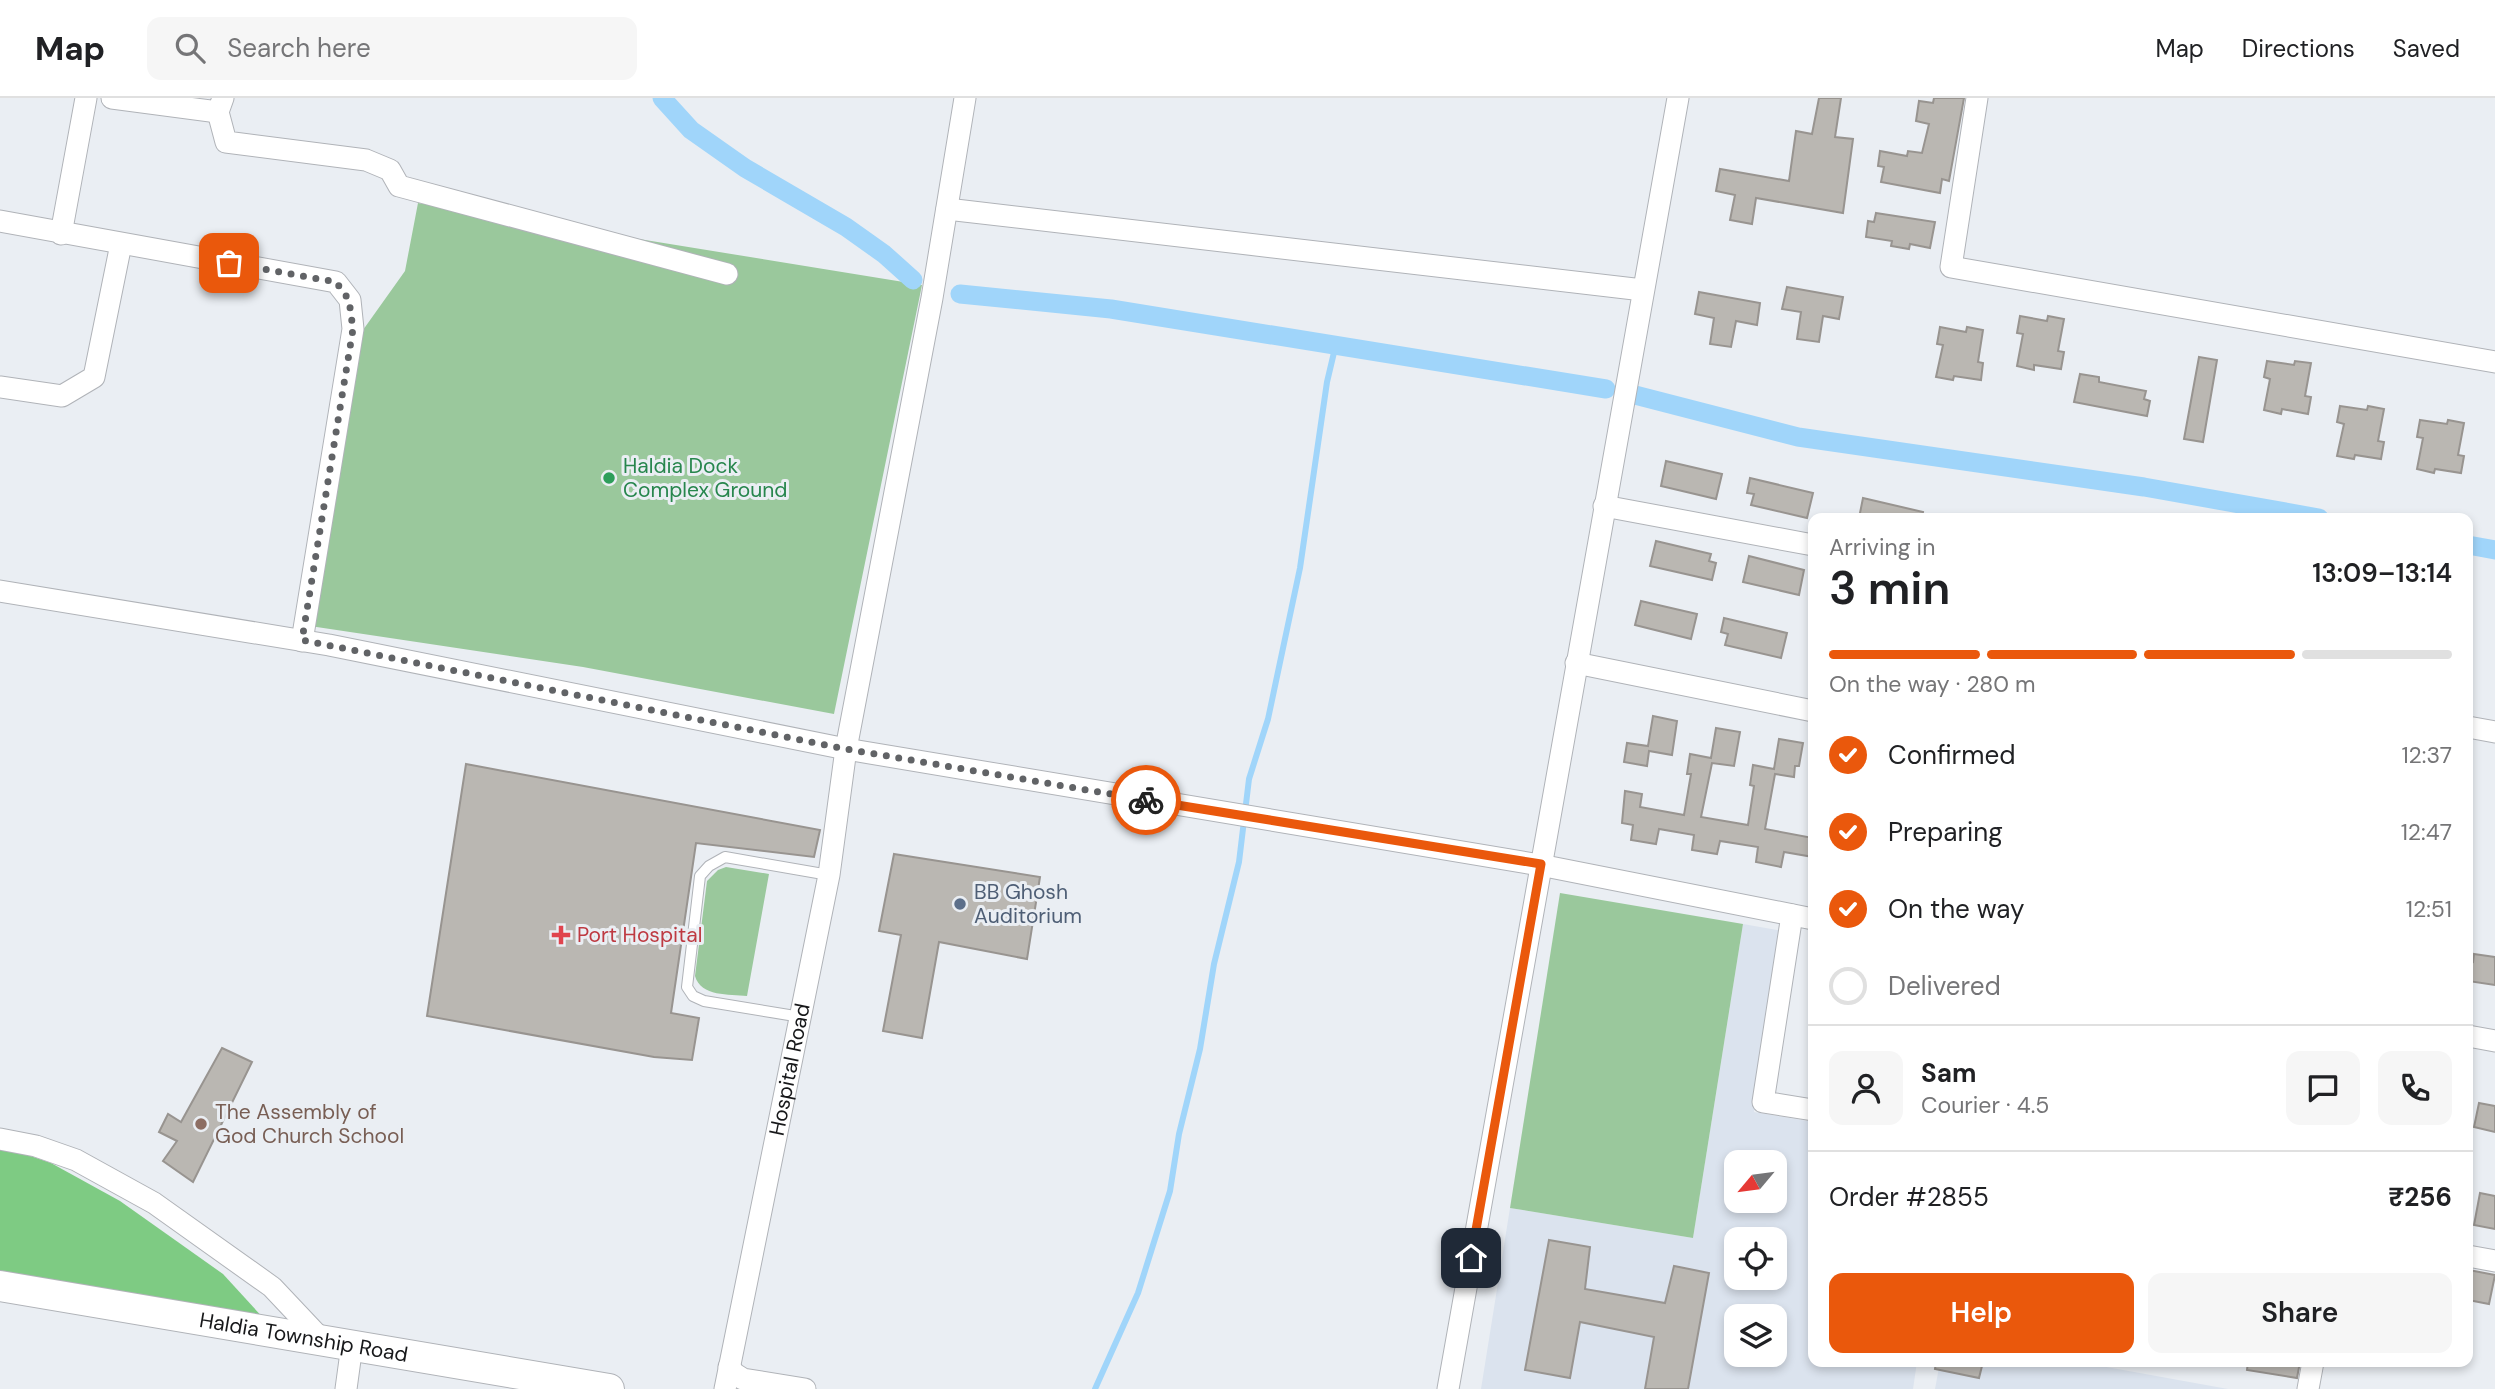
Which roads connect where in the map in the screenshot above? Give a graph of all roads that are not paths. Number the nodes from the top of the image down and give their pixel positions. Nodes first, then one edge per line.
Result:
1 (86, 98) edge
2 (112, 98) edge
3 (965, 98) edge
4 (1678, 98) edge
5 (1977, 98) edge
6 (220, 105) edge
7 (947, 209) junction
8 (0, 222) edge
9 (61, 234) junction
10 (121, 244) junction
11 (727, 274) dead end
12 (1643, 290) junction
13 (2495, 362) edge
14 (0, 387) edge
15 (1604, 506) junction
16 (1808, 544) edge
17 (0, 591) edge
18 (302, 640) junction
19 (1576, 663) junction
20 (1808, 710) edge
21 (2473, 728) edge
22 (2495, 732) edge
23 (846, 749) junction
24 (1541, 864) junction
25 (829, 875) junction
26 (1803, 917) edge
27 (801, 1017) junction
28 (2473, 1037) edge
29 (2495, 1041) edge
30 (1808, 1109) edge
31 (0, 1139) edge
32 (2473, 1256) edge
33 (2495, 1261) edge
34 (0, 1286) edge
35 (322, 1340) junction
36 (352, 1345) junction
37 (729, 1367) junction
38 (2313, 1367) edge
39 (346, 1389) edge
40 (609, 1389) edge
41 (725, 1389) edge
42 (805, 1389) edge
43 (1448, 1389) edge
44 (2308, 1389) edge

1 - 9 street
2 - 6 street
3 - 7 street, Hospital Road
4 - 12 street
5 - 13 street
6 - 11 street
7 - 12 street
7 - 23 street, Hospital Road
8 - 9 street
9 - 10 street
10 - 14 street
10 - 18 street
12 - 15 street
15 - 16 street
15 - 19 street
17 - 18 street
18 - 23 street
19 - 20 street
19 - 24 street
21 - 22 street
23 - 24 street
23 - 25 street, Hospital Road
24 - 26 street
24 - 43 street
25 - 27 street, Hospital Road
25 - 27 lane
26 - 30 street
27 - 37 street, Hospital Road
28 - 29 street
31 - 35 street
32 - 33 street
34 - 35 main road, Haldia Township Road
35 - 36 main road, Haldia Township Road
36 - 39 street
36 - 40 main road, Haldia Township Road
37 - 41 street, Hospital Road
37 - 42 street
38 - 44 street

